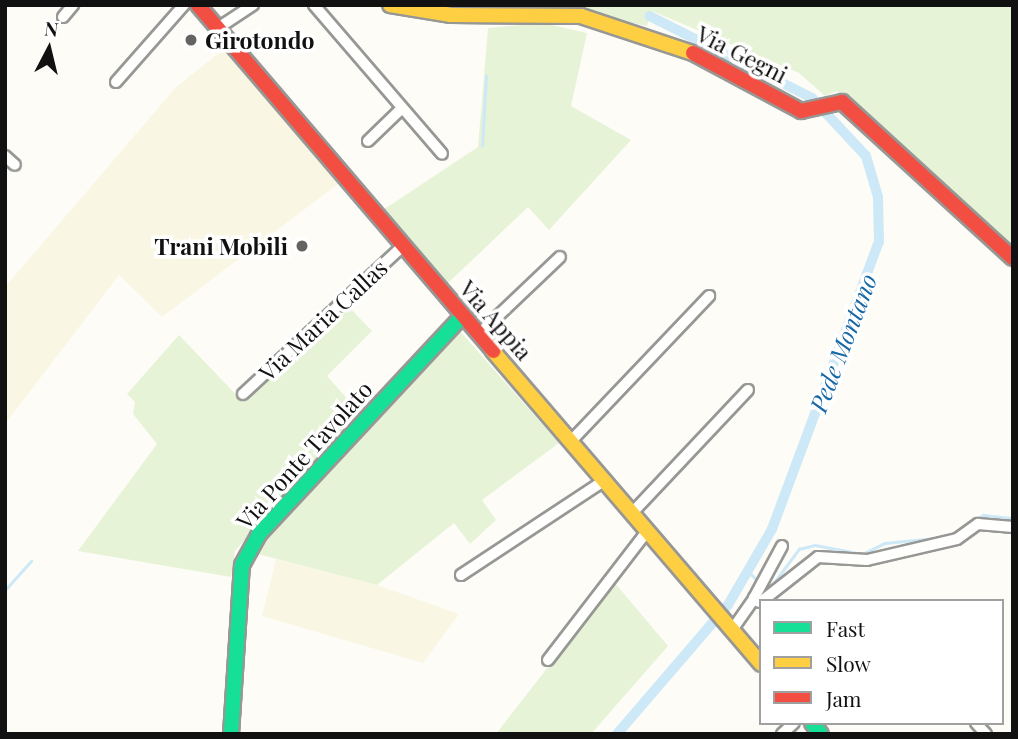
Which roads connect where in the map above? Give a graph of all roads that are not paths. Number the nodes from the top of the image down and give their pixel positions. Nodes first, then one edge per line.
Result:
1 (74, 5) edge
2 (184, 5) edge
3 (198, 5) edge
4 (253, 5) edge
5 (314, 5) edge
6 (390, 5) edge
7 (63, 17) dead end
8 (219, 28) junction
9 (116, 82) dead end
10 (402, 108) junction
11 (368, 141) dead end
12 (442, 155) dead end
13 (5, 156) edge
14 (15, 165) dead end
15 (403, 246) junction
16 (560, 257) dead end
17 (1013, 258) edge
18 (709, 296) dead end
19 (462, 316) junction
20 (478, 335) junction
21 (748, 390) dead end
22 (243, 394) dead end
23 (572, 440) junction
24 (605, 480) junction
25 (632, 513) junction
26 (1013, 527) edge
27 (648, 530) junction
28 (782, 546) dead end
29 (461, 575) dead end
30 (759, 599) edge
31 (760, 599) edge
32 (759, 600) edge
33 (731, 629) junction
34 (548, 660) dead end
35 (759, 662) edge
36 (231, 734) edge

1 - 7 street
2 - 9 street
3 - 8 street, Via Appia
4 - 8 street
5 - 10 street
6 - 17 street, Via Gegni
8 - 15 street, Via Appia
10 - 11 street
10 - 12 street
13 - 14 street
15 - 19 street, Via Appia
15 - 22 street, Via Maria Callas
16 - 20 street
18 - 23 street
19 - 20 street, Via Appia
19 - 36 street, Via Ponte Tavolato
20 - 23 street, Via Appia
21 - 25 street
23 - 24 street, Via Appia
24 - 25 street, Via Appia
24 - 29 street
25 - 27 street, Via Appia
26 - 31 street
27 - 33 street, Via Appia
27 - 34 street
28 - 30 street
32 - 33 street
33 - 35 street, Via Appia

